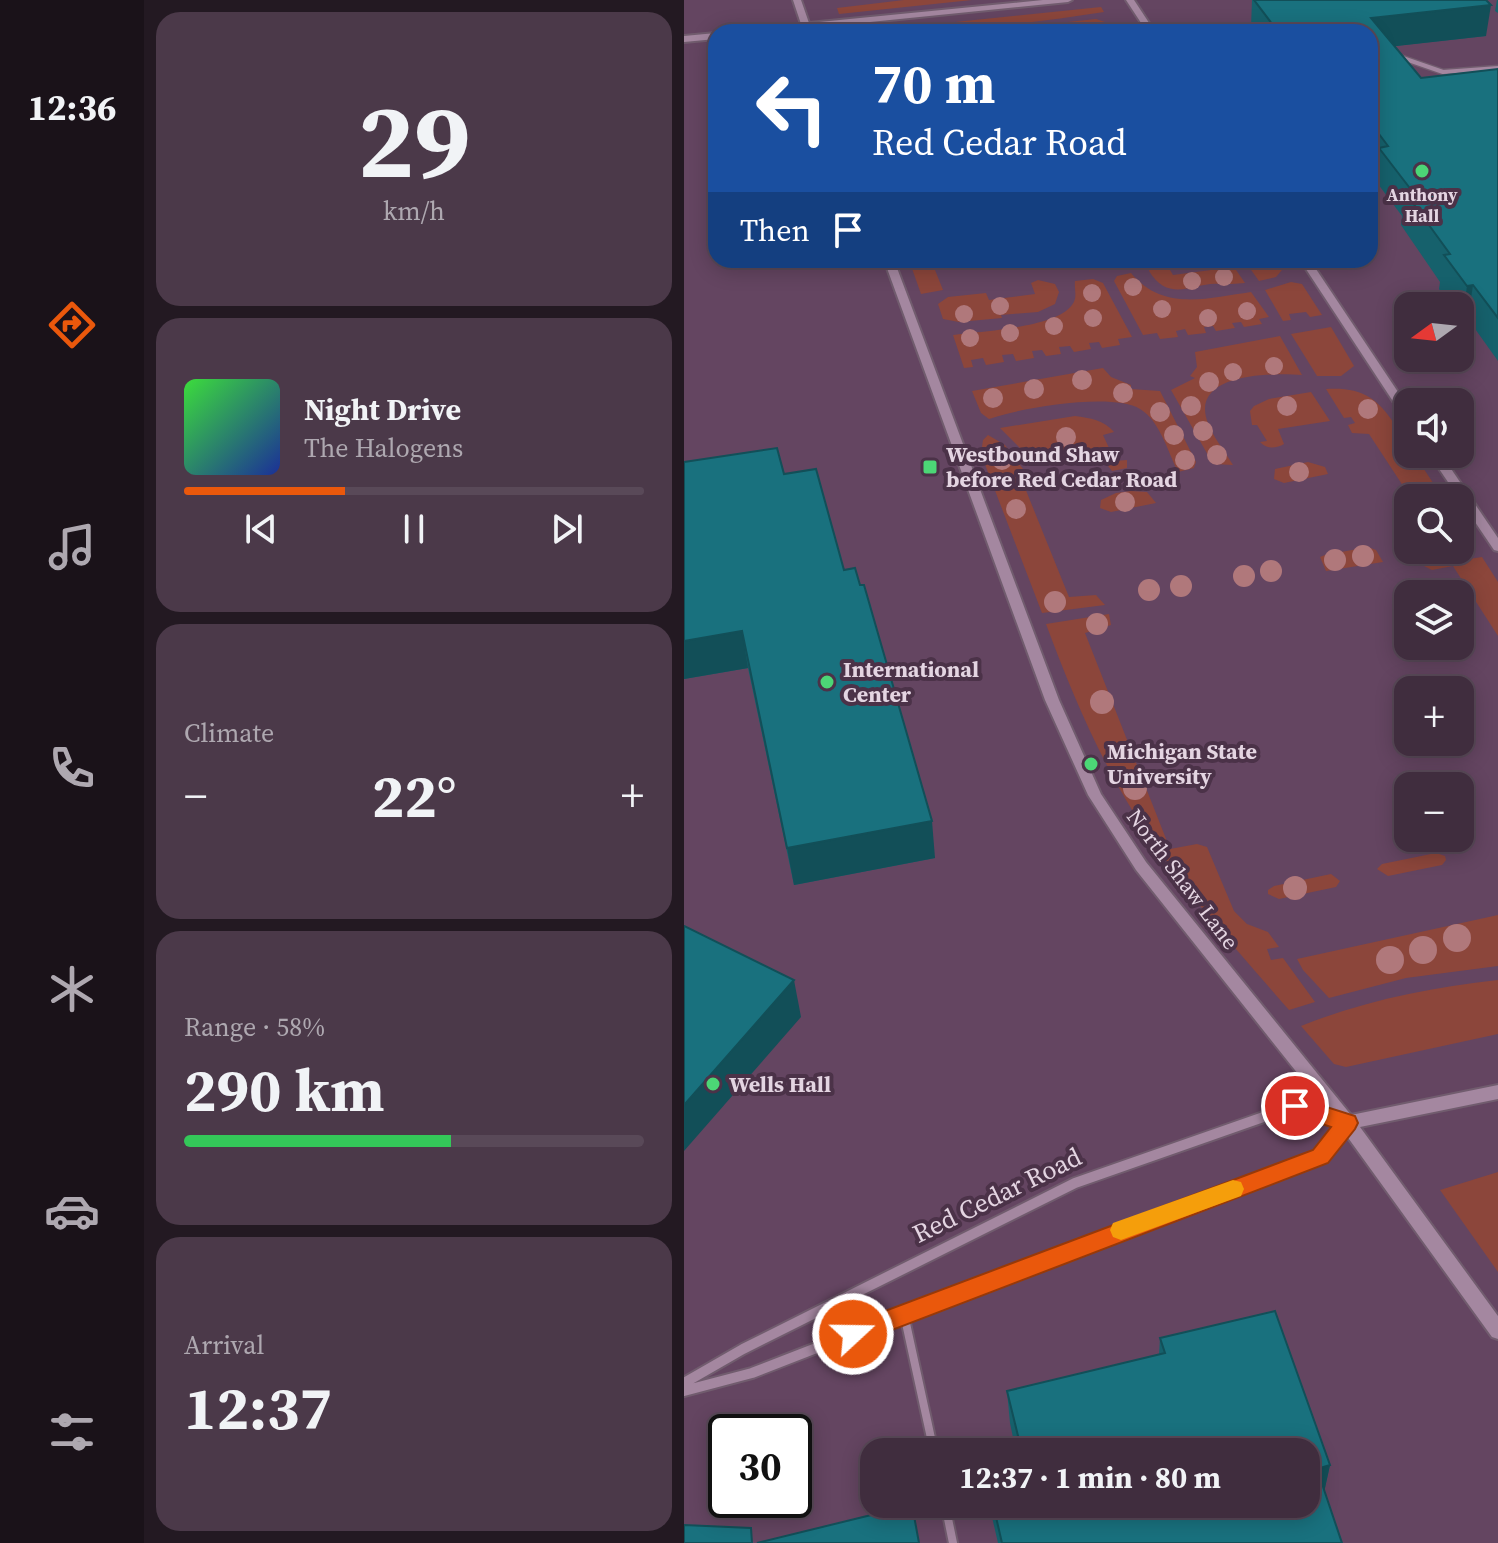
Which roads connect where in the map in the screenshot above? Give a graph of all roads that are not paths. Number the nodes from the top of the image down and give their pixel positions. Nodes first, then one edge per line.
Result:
1 (797, 0) edge
2 (1068, 0) edge
3 (1130, 0) edge
4 (805, 24) edge
5 (852, 24) edge
6 (1146, 24) edge
7 (708, 37) edge
8 (684, 39) edge
9 (1386, 56) edge
10 (1498, 68) edge
11 (892, 268) edge
12 (1310, 268) edge
13 (1394, 394) edge
14 (1444, 468) edge
15 (1498, 547) edge
16 (1498, 1092) edge
17 (1347, 1123) junction
18 (904, 1314) junction
19 (1498, 1331) edge
20 (684, 1383) edge
21 (684, 1391) edge
22 (931, 1438) edge
23 (948, 1518) edge
24 (953, 1543) edge

1 - 4 street
2 - 5 street
3 - 6 street
7 - 8 street
9 - 10 lane
11 - 17 street, North Shaw Lane
12 - 13 street
14 - 15 street
16 - 17 street, Red Cedar Road
17 - 18 street
17 - 19 street, North Shaw Lane
17 - 20 street, Red Cedar Road
18 - 21 street
18 - 22 lane
23 - 24 lane

